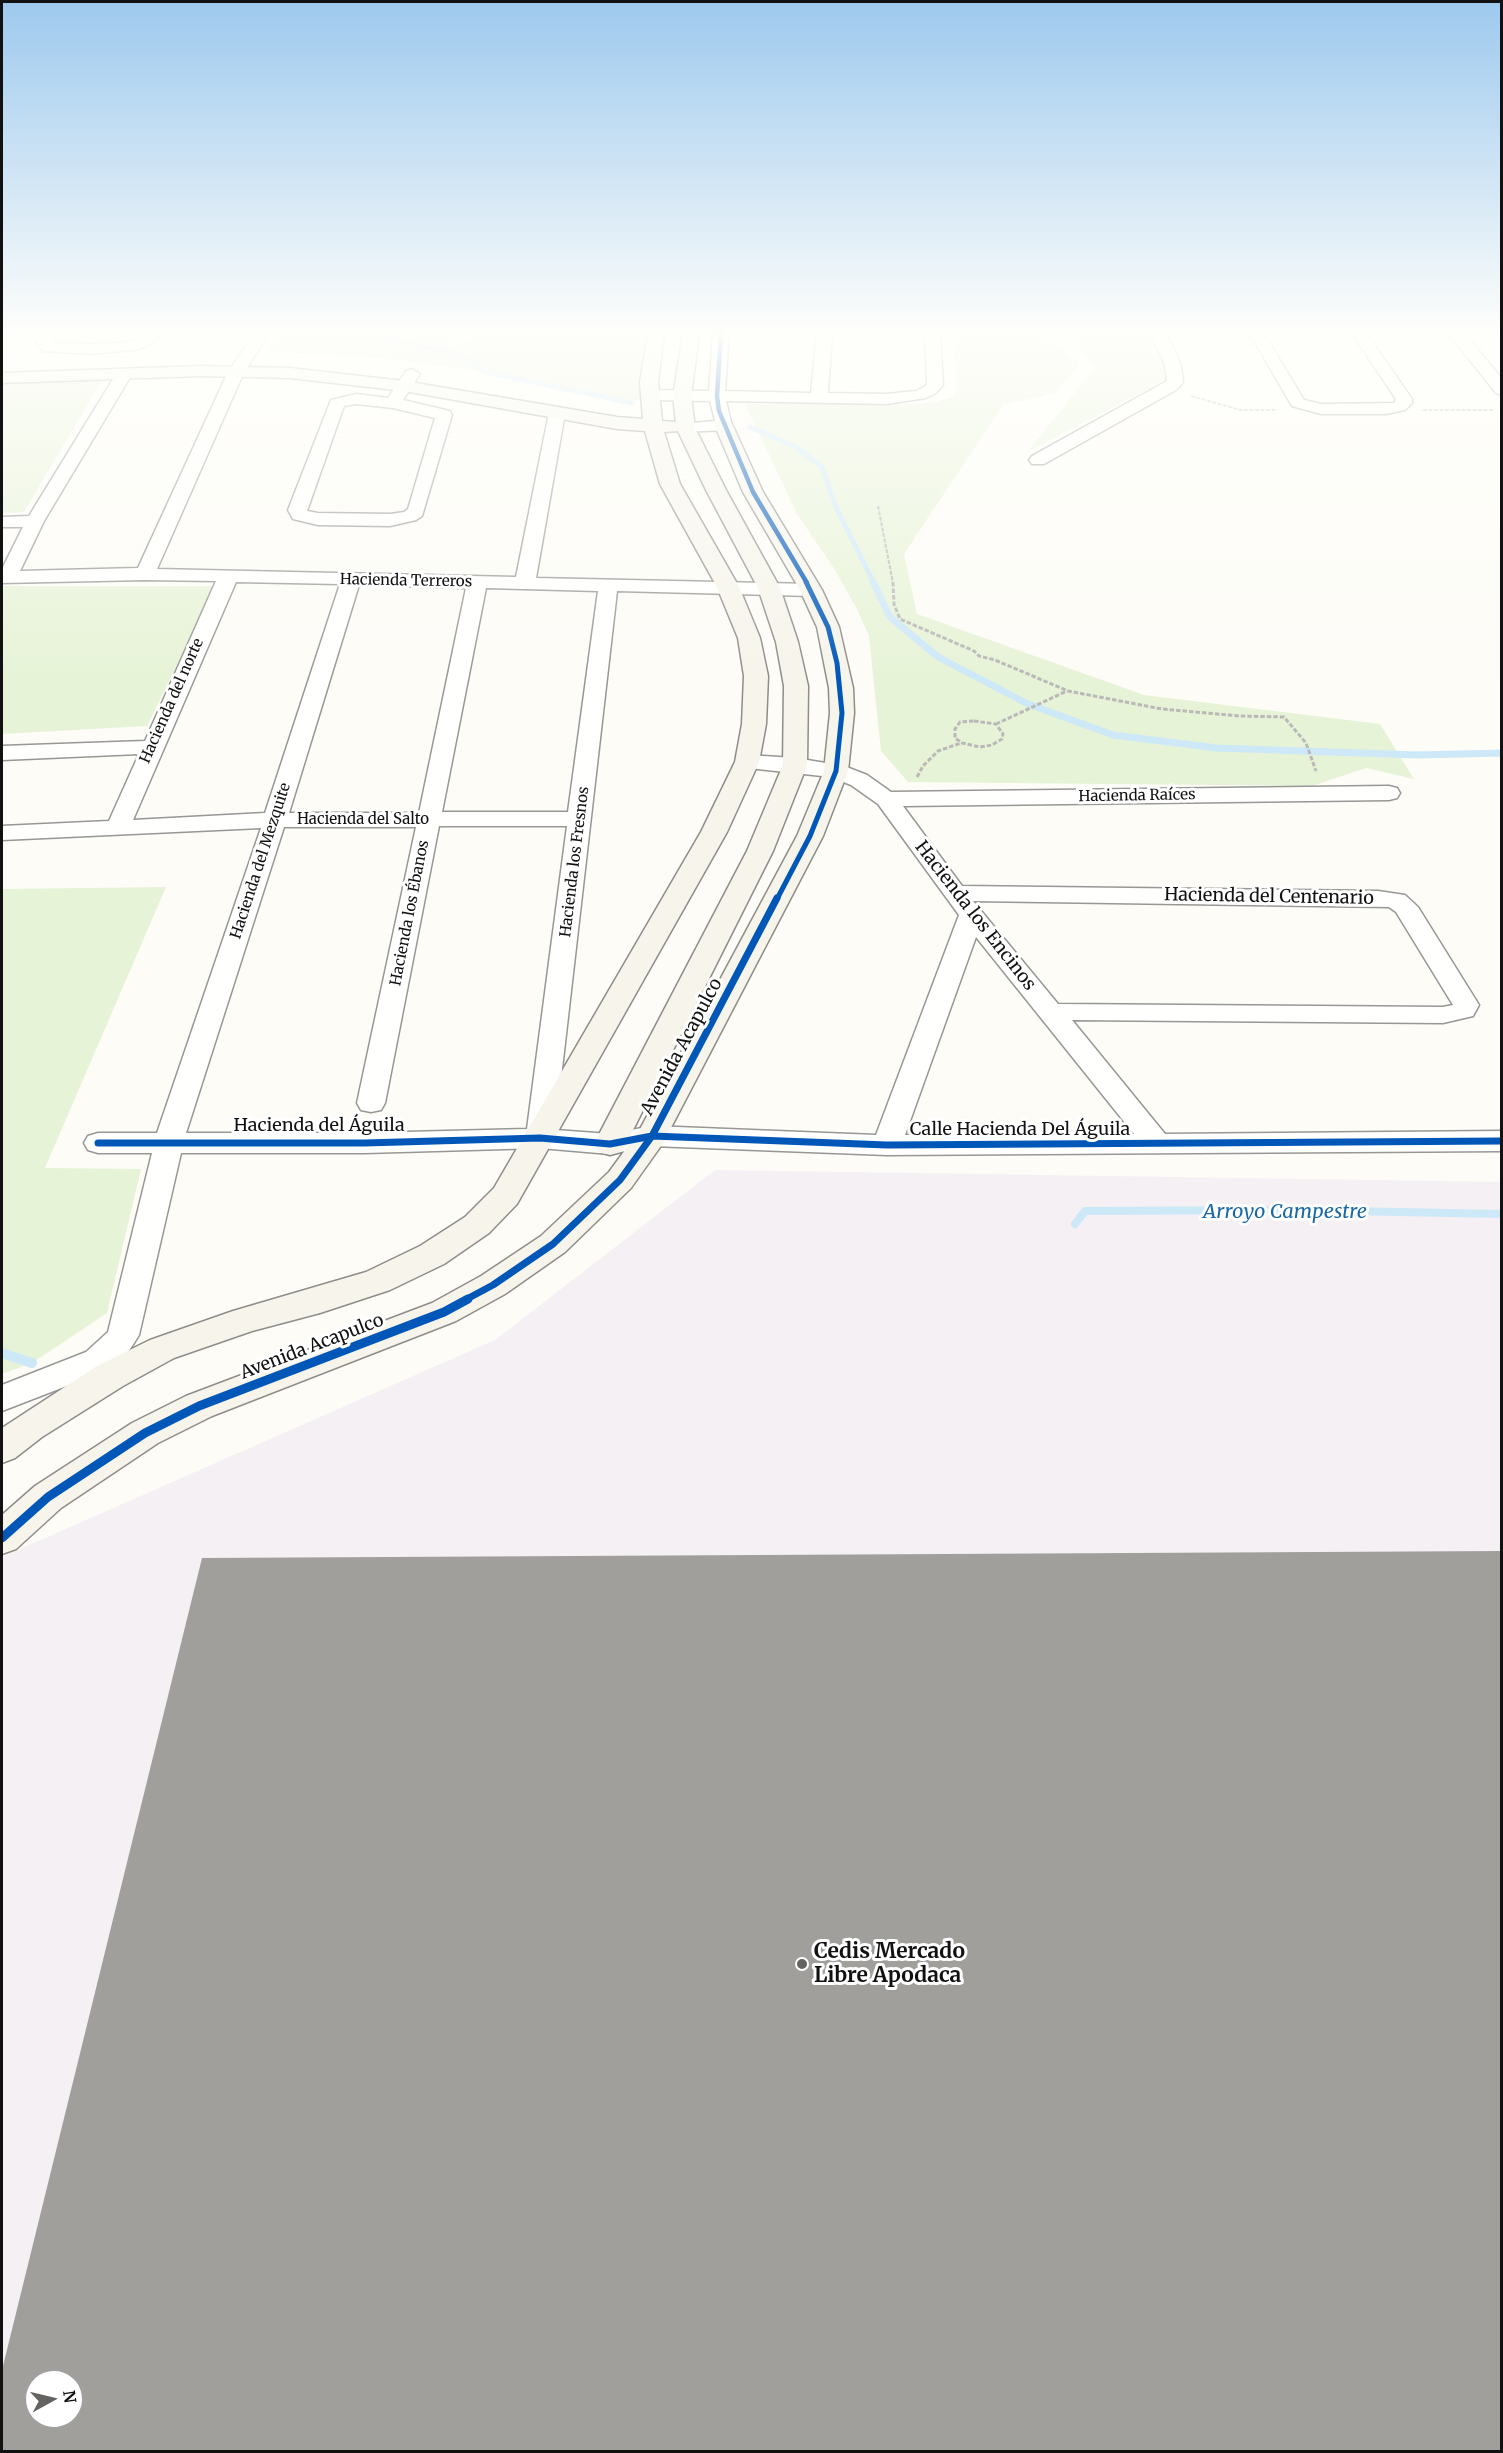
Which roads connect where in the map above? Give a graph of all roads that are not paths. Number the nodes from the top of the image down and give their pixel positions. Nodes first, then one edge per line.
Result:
1 (79, 448) edge
2 (202, 448) edge
3 (320, 448) edge
4 (435, 448) edge
5 (550, 448) edge
6 (661, 448) edge
7 (699, 448) edge
8 (735, 448) edge
9 (1059, 448) edge
10 (1038, 460) dead end
11 (35, 521) junction
12 (2, 522) edge
13 (145, 574) junction
14 (4, 577) edge
15 (228, 577) junction
16 (351, 580) junction
17 (477, 582) junction
18 (525, 583) junction
19 (608, 585) junction
20 (729, 587) junction
21 (769, 588) junction
22 (811, 590) junction
23 (152, 747) junction
24 (2, 753) edge
25 (747, 762) junction
26 (795, 765) junction
27 (836, 771) junction
28 (1389, 793) dead end
29 (886, 799) junction
30 (581, 819) junction
31 (275, 820) junction
32 (428, 820) junction
33 (118, 827) junction
34 (2, 833) edge
35 (955, 893) junction
36 (971, 915) junction
37 (1050, 1012) junction
38 (371, 1104) dead end
39 (652, 1136) junction
40 (540, 1138) junction
41 (169, 1141) junction
42 (1502, 1141) edge
43 (98, 1143) dead end
44 (610, 1144) junction
45 (887, 1145) junction
46 (1159, 1145) junction
47 (2, 1398) edge
48 (2, 1448) edge
49 (2, 1538) edge

1 - 11 street
2 - 13 street
3 - 4 street
5 - 18 street
6 - 20 street
7 - 21 street, Avenida Acapulco
8 - 22 street, Avenida Acapulco
9 - 10 street
11 - 12 street
11 - 14 street
13 - 14 street, Hacienda Terreros
13 - 15 street, Hacienda Terreros
15 - 16 street, Hacienda Terreros
15 - 23 street, Hacienda del norte
16 - 17 street, Hacienda Terreros
16 - 31 street, Hacienda del Mezquite
17 - 18 street, Hacienda Terreros
17 - 32 street, Hacienda los Ébanos
18 - 19 street, Hacienda Terreros
19 - 20 street, Hacienda Terreros
19 - 30 street, Hacienda los Fresnos
20 - 21 street, Hacienda Terreros
20 - 25 street
21 - 22 street, Hacienda Terreros
21 - 26 street, Avenida Acapulco
22 - 27 street, Avenida Acapulco
23 - 24 street
23 - 33 street, Hacienda del norte
25 - 26 street, Hacienda los Encinos
25 - 40 street
26 - 27 street, Hacienda los Encinos
26 - 44 street, Avenida Acapulco
27 - 29 street, Hacienda los Encinos
27 - 39 street, Avenida Acapulco
28 - 29 street, Hacienda Raíces
29 - 35 street, Hacienda los Encinos
30 - 32 street, Hacienda del Salto
30 - 40 street, Hacienda los Fresnos
31 - 32 street, Hacienda del Salto
31 - 33 street, Hacienda del Salto
31 - 41 street, Hacienda del Mezquite
32 - 38 street, Hacienda los Ébanos
33 - 34 street, Hacienda del Salto
35 - 36 street, Hacienda los Encinos
35 - 37 street, Hacienda del Centenario
36 - 37 street, Hacienda los Encinos
36 - 45 street
37 - 46 street, Hacienda los Encinos
39 - 44 street, Calle Hacienda Del Águila
39 - 45 street, Calle Hacienda Del Águila
39 - 49 street, Avenida Acapulco
40 - 41 street, Hacienda del Águila
40 - 44 street, Calle Hacienda Del Águila
40 - 48 street
41 - 43 street, Hacienda del Águila
41 - 47 street, Hacienda del Mezquite
42 - 46 street, Calle Hacienda Del Águila
45 - 46 street, Calle Hacienda Del Águila

